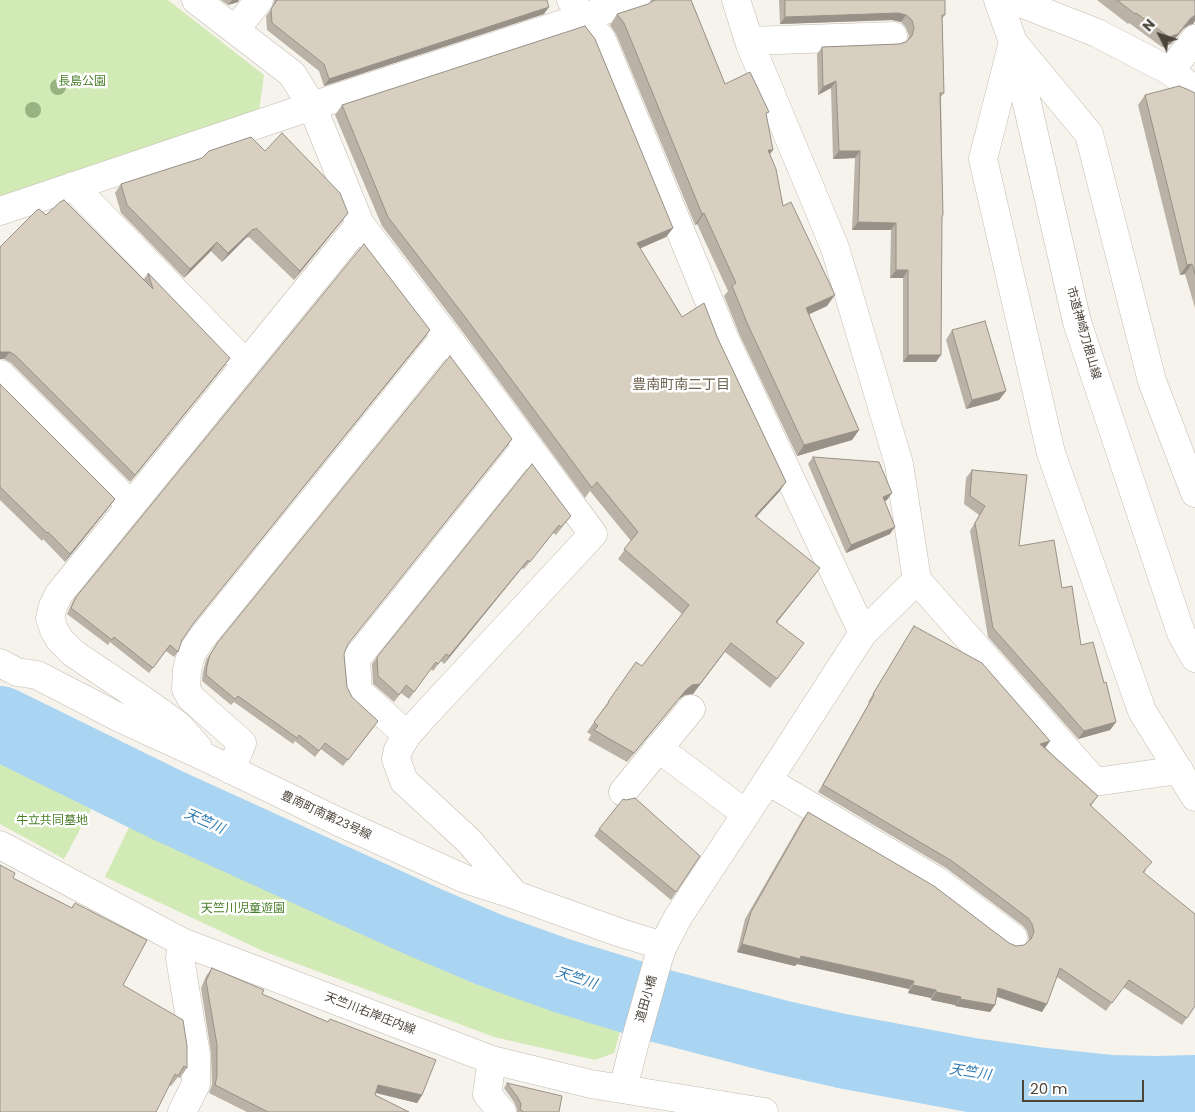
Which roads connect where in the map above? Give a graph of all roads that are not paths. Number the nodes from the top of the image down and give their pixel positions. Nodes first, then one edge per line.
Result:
1 (196, 0) edge
2 (259, 0) edge
3 (636, 0) edge
4 (736, 0) edge
5 (998, 0) edge
6 (1013, 0) edge
7 (577, 8) edge
8 (235, 30) junction
9 (893, 36) dead end
10 (1195, 39) edge
11 (749, 41) junction
12 (1013, 42) junction
13 (1170, 71) junction
14 (1195, 90) edge
15 (312, 106) junction
16 (73, 186) junction
17 (0, 211) edge
18 (360, 224) junction
19 (446, 336) junction
20 (246, 364) junction
21 (0, 374) edge
22 (527, 446) junction
23 (1195, 493) edge
24 (131, 505) junction
25 (916, 580) junction
26 (863, 633) junction
27 (1195, 658) edge
28 (0, 663) edge
29 (691, 709) dead end
30 (658, 748) junction
31 (395, 749) junction
32 (205, 757) junction
33 (231, 770) junction
34 (1178, 770) junction
35 (768, 781) junction
36 (623, 792) dead end
37 (1195, 796) edge
38 (746, 814) junction
39 (0, 845) edge
40 (515, 895) junction
41 (1013, 938) dead end
42 (182, 942) junction
43 (661, 953) junction
44 (492, 1060) junction
45 (623, 1088) junction
46 (757, 1111) edge
47 (182, 1112) edge
48 (502, 1112) edge

1 - 8 street
2 - 8 street
3 - 7 street
4 - 11 street
5 - 12 street, 市道神崎刀根山線
6 - 13 street
7 - 15 street
7 - 26 street
8 - 15 street
9 - 11 street
10 - 13 street
11 - 25 street
12 - 23 street
12 - 27 street, 市道神崎刀根山線
12 - 34 street
13 - 14 street
15 - 16 street
15 - 18 street
16 - 17 street
16 - 20 street
18 - 19 street
18 - 20 street
19 - 22 street
19 - 33 street
20 - 24 street
21 - 24 street
22 - 31 street
22 - 31 street
24 - 32 street
25 - 26 street, 道田小橋
25 - 34 street
26 - 35 street, 道田小橋
28 - 32 street, 豊南町南第23号線
29 - 30 street
30 - 36 street
30 - 38 street
31 - 40 street
32 - 33 street, 豊南町南第23号線
33 - 40 street, 豊南町南第23号線
34 - 37 street
35 - 38 street, 道田小橋
35 - 41 street
38 - 43 street, 道田小橋
39 - 42 street, 天竺川右岸庄内線
40 - 43 street, 豊南町南第23号線
42 - 44 street, 天竺川右岸庄内線
42 - 47 street
43 - 45 street, 道田小橋
44 - 45 street, 天竺川右岸庄内線
44 - 48 street
45 - 46 street, 天竺川右岸庄内線

